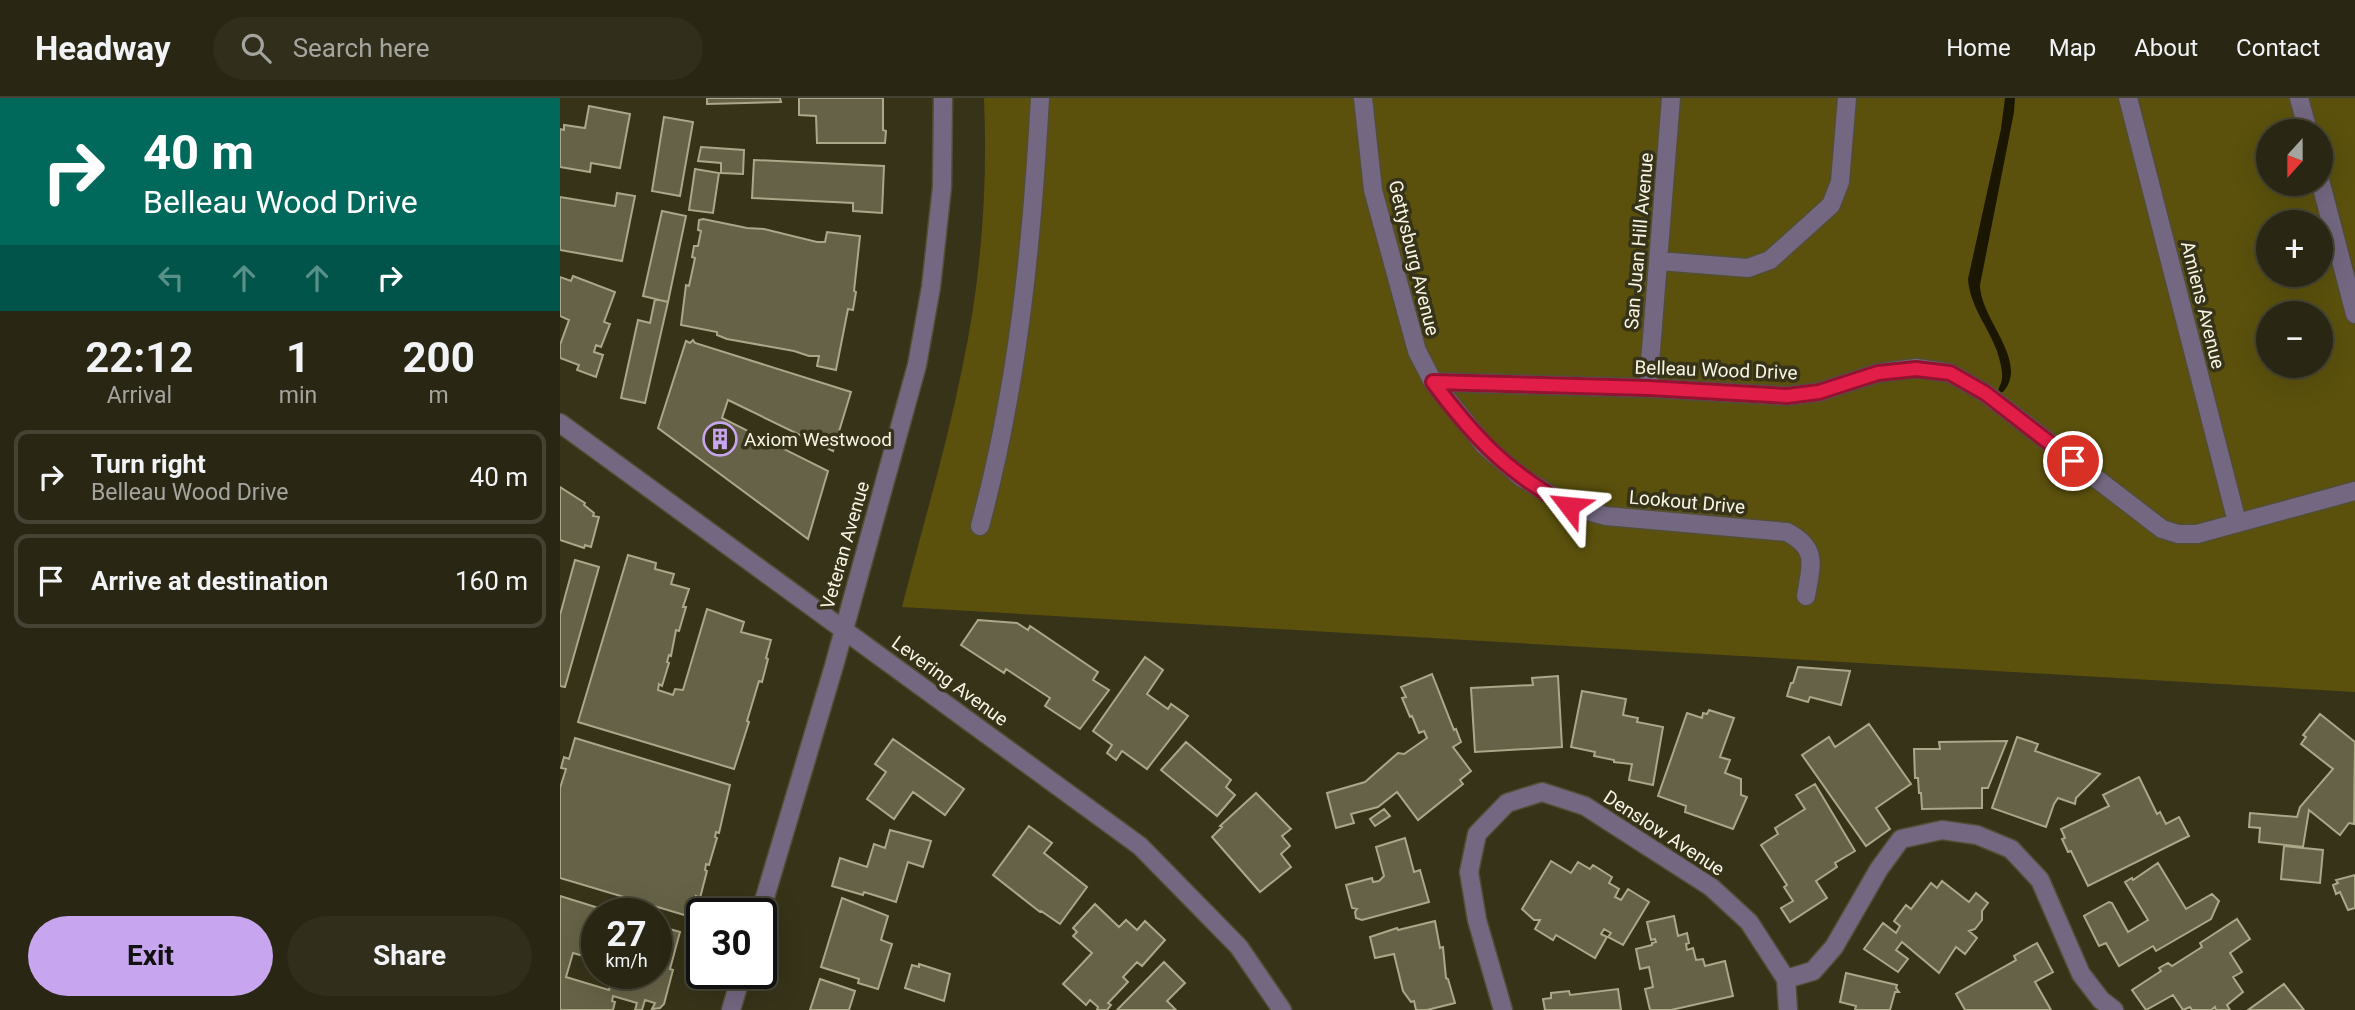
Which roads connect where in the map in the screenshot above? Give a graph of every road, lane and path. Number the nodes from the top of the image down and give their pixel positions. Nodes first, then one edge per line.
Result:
1 (943, 98) edge
2 (1040, 98) edge
3 (1363, 98) edge
4 (1671, 98) edge
5 (1847, 98) edge
6 (2129, 98) edge
7 (2299, 98) edge
8 (2305, 119) edge
9 (2324, 196) edge
10 (1659, 261) junction
11 (2355, 314) edge
12 (1433, 382) junction
13 (1648, 388) junction
14 (560, 423) edge
15 (2355, 491) edge
16 (2237, 523) junction
17 (980, 526) dead end
18 (1806, 596) dead end
19 (844, 629) junction
20 (765, 898) edge
21 (1786, 979) junction
22 (737, 989) edge
23 (731, 1010) edge
24 (1282, 1010) edge
25 (1503, 1010) edge
26 (1788, 1010) edge
27 (2114, 1010) edge

1 - 19 street, Veteran Avenue
2 - 17 street
3 - 12 street, Gettysburg Avenue
4 - 10 street, San Juan Hill Avenue
5 - 10 street
6 - 16 street, Amiens Avenue
7 - 8 street
9 - 11 street
10 - 13 street, San Juan Hill Avenue
12 - 13 street, Belleau Wood Drive
12 - 18 street, Lookout Drive
13 - 16 street, Belleau Wood Drive
14 - 19 street, Levering Avenue
15 - 16 street, Belleau Wood Drive
19 - 20 street, Veteran Avenue
19 - 24 street, Levering Avenue
21 - 25 street, Denslow Avenue
21 - 26 street, Denslow Avenue
21 - 27 street
22 - 23 street

